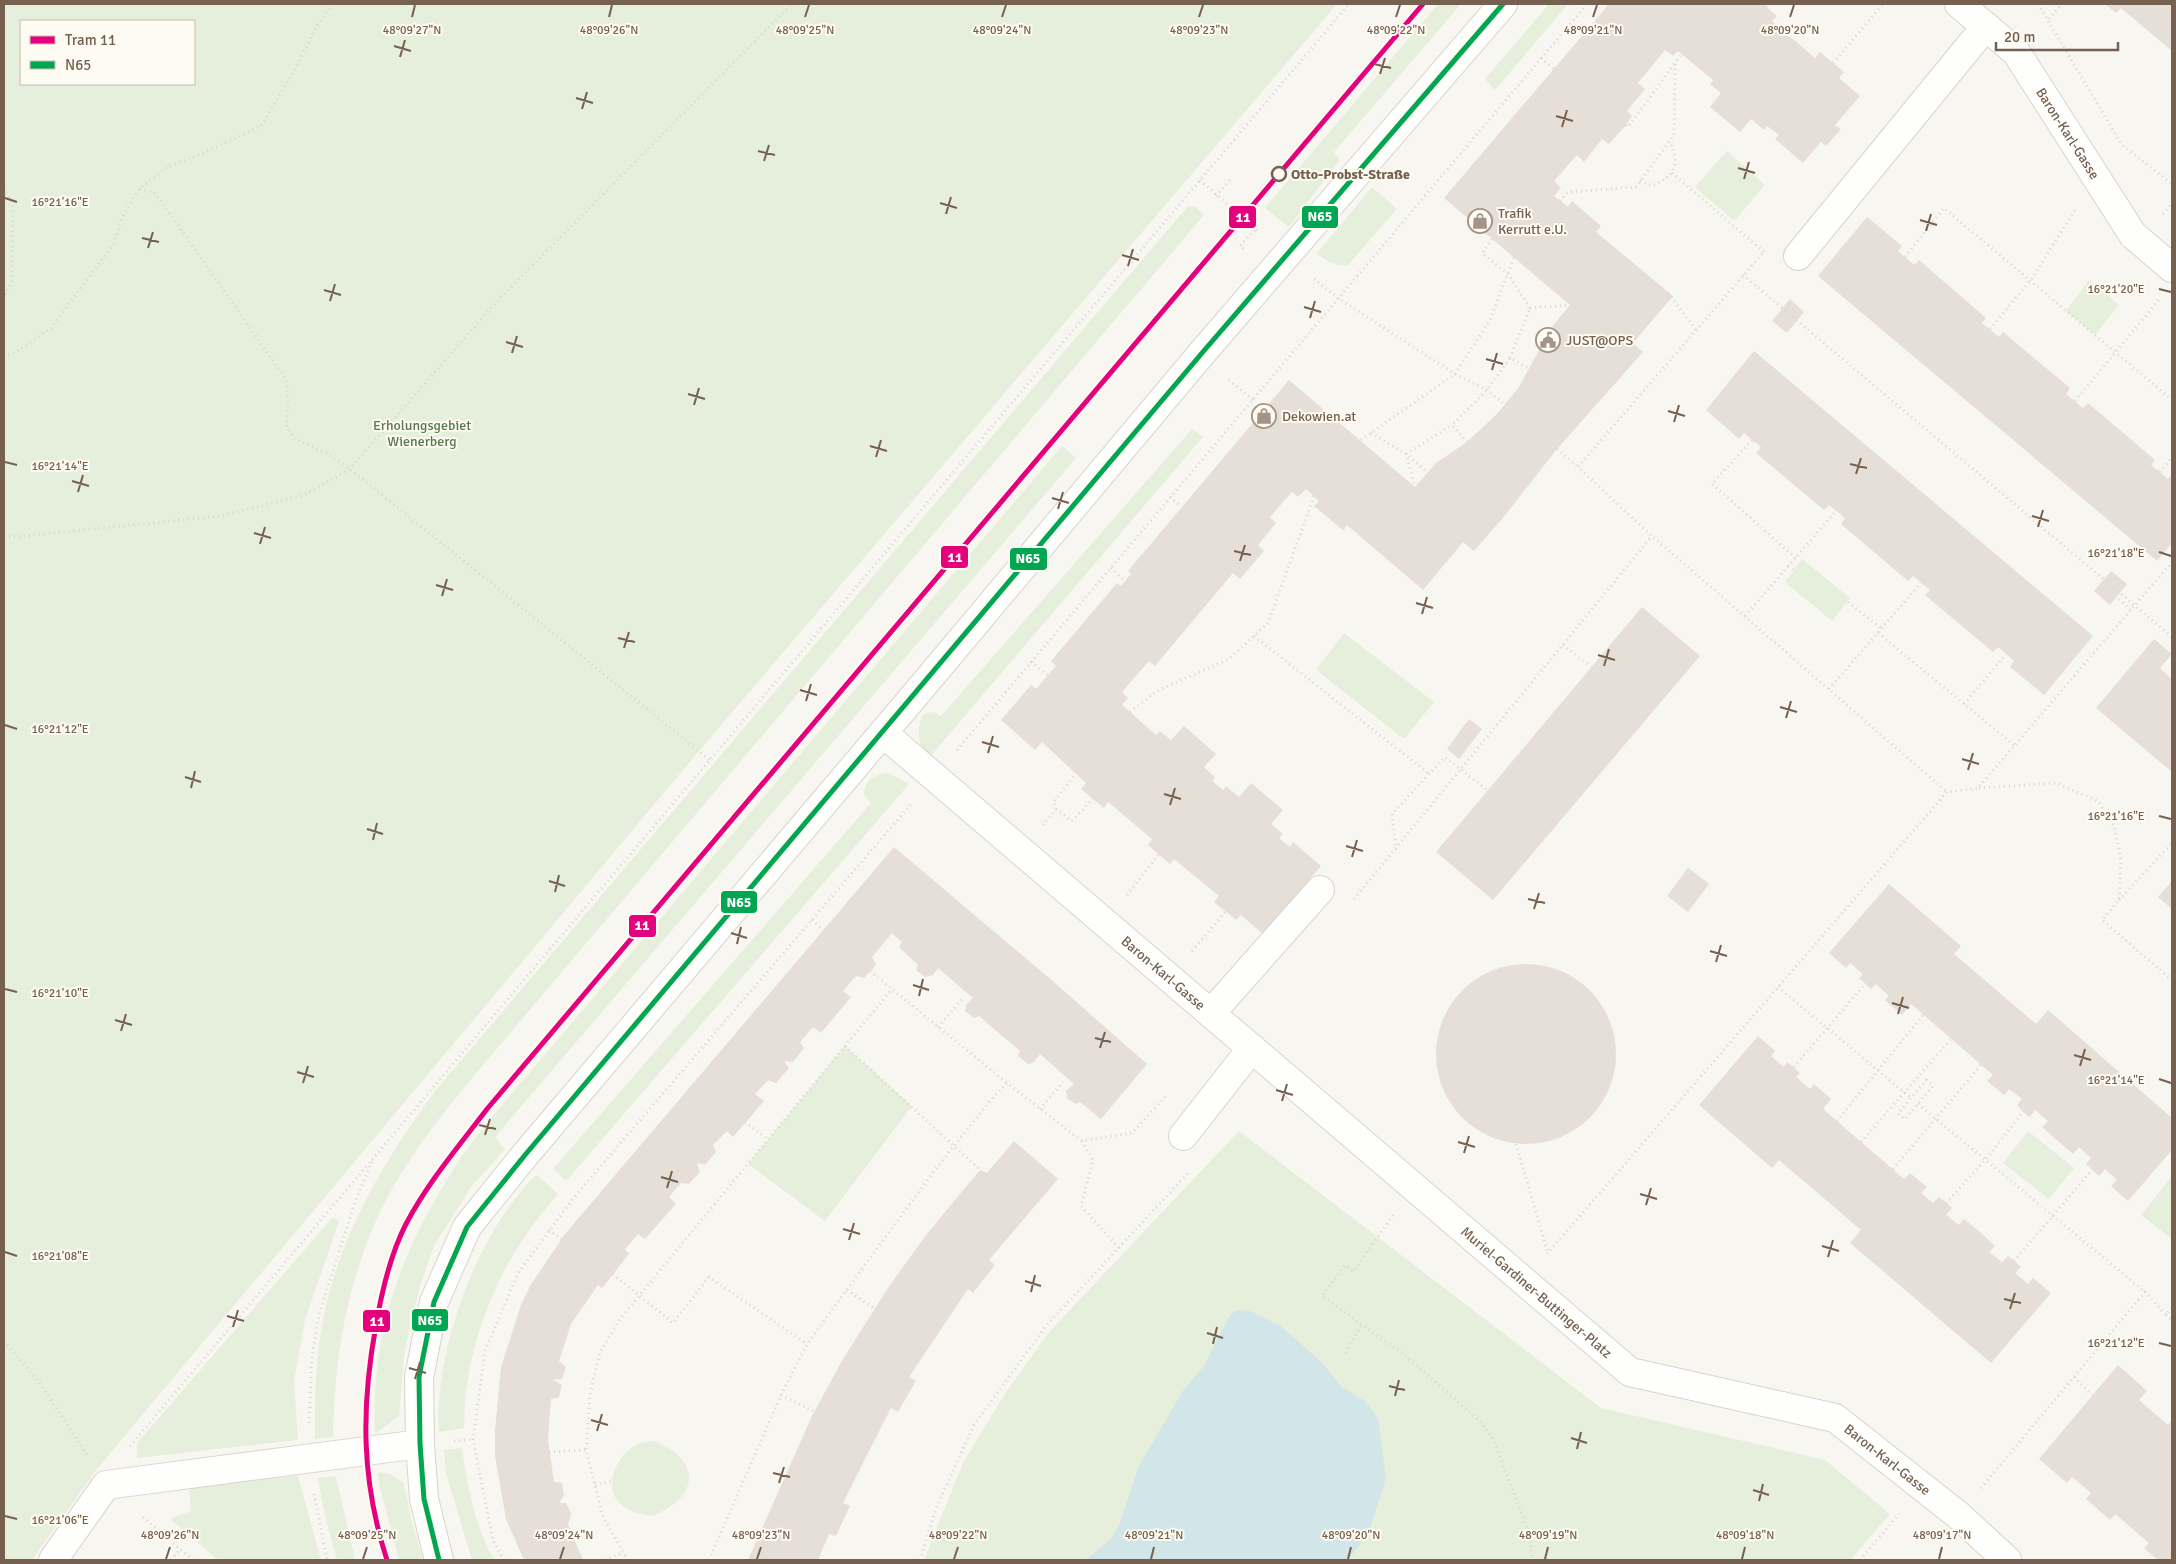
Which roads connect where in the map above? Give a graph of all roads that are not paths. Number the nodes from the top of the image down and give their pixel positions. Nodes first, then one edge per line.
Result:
1 (1503, 4) edge
2 (1975, 12) edge
3 (1798, 256) dead end
4 (2172, 268) edge
5 (884, 732) junction
6 (1320, 890) dead end
7 (1211, 1013) junction
8 (1252, 1048) junction
9 (1182, 1136) dead end
10 (1443, 1212) joint
11 (1630, 1372) joint
12 (420, 1444) junction
13 (1991, 1555) edge
14 (53, 1560) edge
15 (438, 1560) edge

1 - 5 street
2 - 3 street
2 - 4 street, Baron-Karl-Gasse
5 - 7 street, Baron-Karl-Gasse
5 - 12 street
6 - 7 street
7 - 8 street, Baron-Karl-Gasse
8 - 9 street
8 - 10 street, Baron-Karl-Gasse
10 - 11 street, Muriel-Gardiner-Buttinger-Platz
11 - 13 street, Baron-Karl-Gasse
12 - 14 street
12 - 15 street

